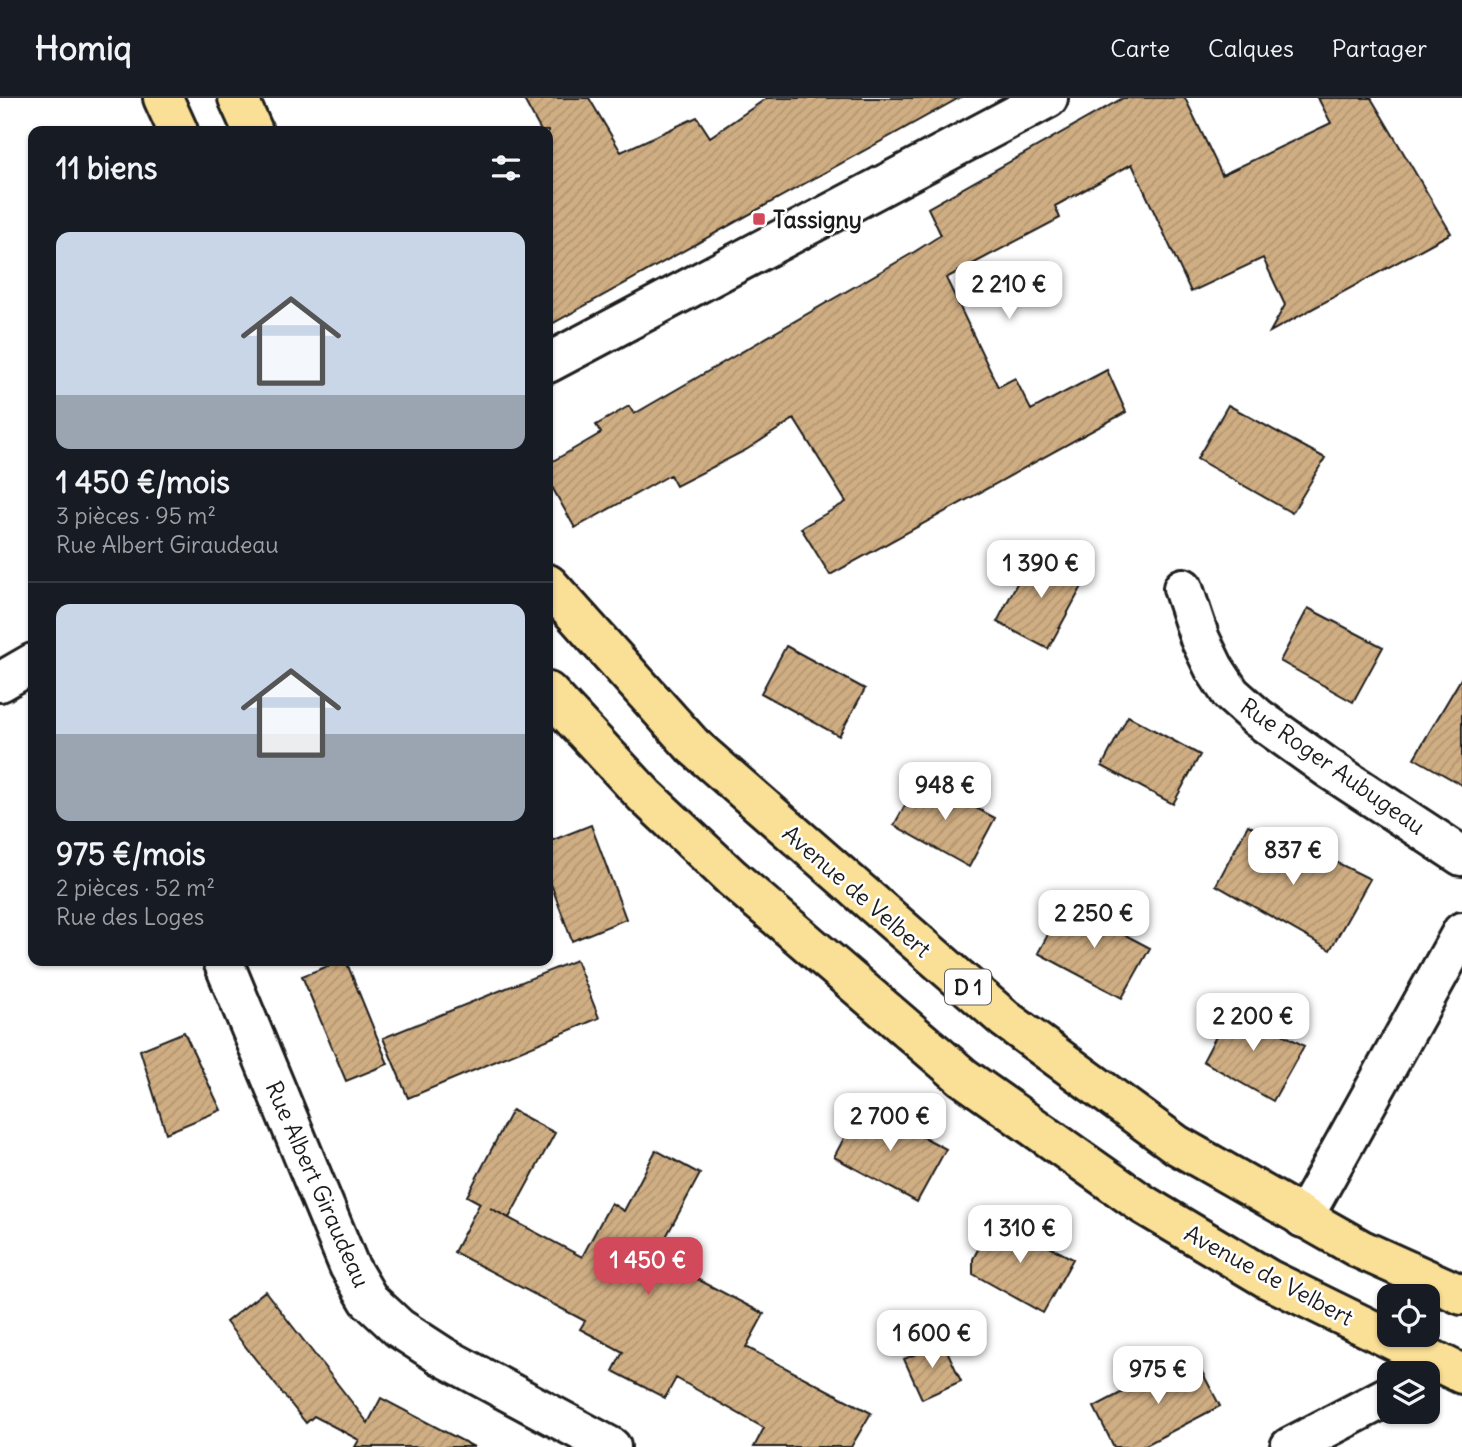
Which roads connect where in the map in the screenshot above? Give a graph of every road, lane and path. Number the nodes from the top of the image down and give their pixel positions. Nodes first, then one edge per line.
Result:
1 (163, 98) edge
2 (238, 98) edge
3 (1048, 98) edge
4 (176, 126) edge
5 (251, 126) edge
6 (553, 360) edge
7 (1183, 588) dead end
8 (553, 590) edge
9 (28, 666) edge
10 (0, 682) edge
11 (553, 697) edge
12 (1462, 856) edge
13 (1462, 932) edge
14 (225, 966) edge
15 (1303, 1218) junction
16 (1462, 1295) edge
17 (1449, 1368) edge
18 (1377, 1402) edge
19 (611, 1447) edge
20 (1290, 1447) edge

1 - 4 main road
2 - 5 main road
3 - 6 street
7 - 12 street, Rue Roger Aubugeau
8 - 15 main road, Avenue de Velbert / D 1
9 - 10 street
11 - 17 main road, Avenue de Velbert
13 - 15 street
14 - 19 street, Rue Albert Giraudeau
15 - 16 main road, Avenue de Velbert / D 1
18 - 20 street

